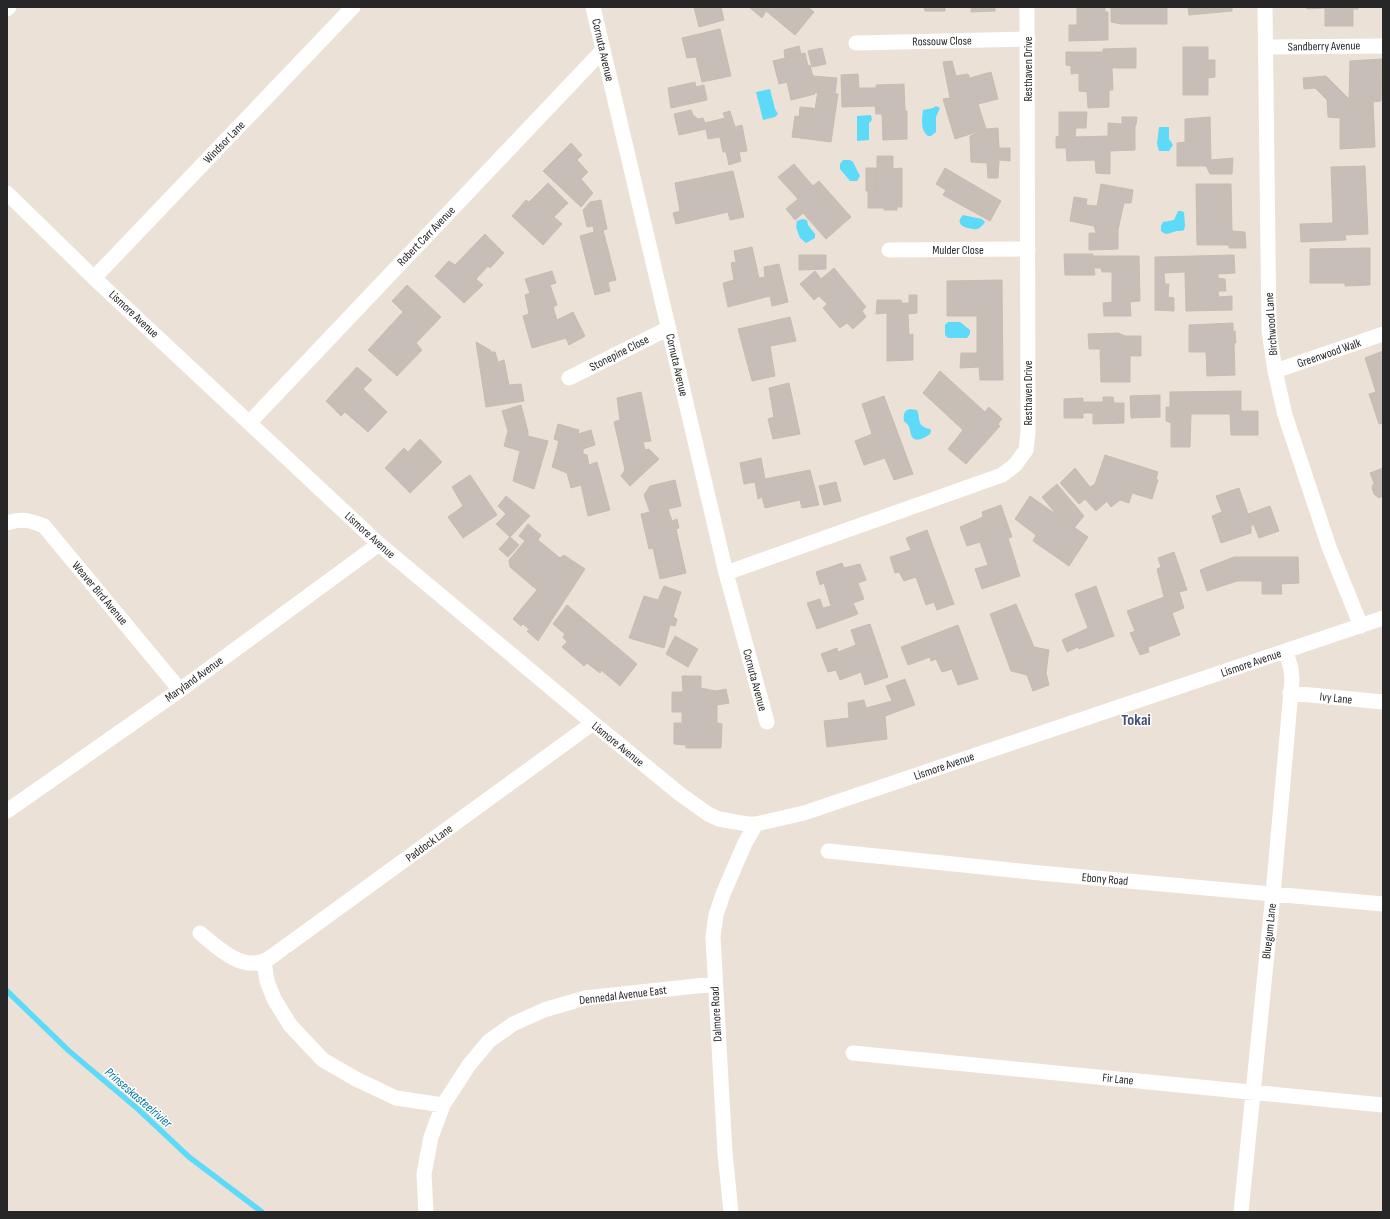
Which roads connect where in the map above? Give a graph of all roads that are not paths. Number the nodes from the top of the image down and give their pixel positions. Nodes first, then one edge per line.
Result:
1 (354, 7) edge
2 (593, 7) edge
3 (1027, 7) edge
4 (1264, 7) edge
5 (1028, 39) junction
6 (856, 43) dead end
7 (1383, 46) edge
8 (1266, 47) junction
9 (603, 50) junction
10 (7, 193) edge
11 (1028, 249) junction
12 (889, 250) dead end
13 (94, 278) junction
14 (669, 328) junction
15 (1383, 334) edge
16 (1275, 371) junction
17 (569, 378) dead end
18 (249, 423) junction
19 (7, 523) edge
20 (379, 544) junction
21 (726, 573) junction
22 (1383, 618) edge
23 (1361, 626) junction
24 (1286, 651) junction
25 (180, 690) junction
26 (1290, 693) junction
27 (1383, 702) edge
28 (767, 722) dead end
29 (593, 723) junction
30 (7, 811) edge
31 (756, 824) junction
32 (828, 851) dead end
33 (1273, 894) junction
34 (1383, 904) edge
35 (200, 933) dead end
36 (264, 961) junction
37 (715, 984) junction
38 (853, 1054) dead end
39 (1253, 1092) junction
40 (443, 1104) junction
41 (1383, 1105) edge
42 (426, 1212) edge
43 (731, 1212) edge
44 (1241, 1212) edge

1 - 13 street, Windsor Lane
2 - 9 street, Cornuta Avenue
3 - 5 street, Resthaven Drive
4 - 8 street, Birchwood Lane
5 - 6 street, Rossouw Close
5 - 11 street, Resthaven Drive
7 - 8 street, Sandberry Avenue
8 - 16 street, Birchwood Lane
9 - 14 street, Cornuta Avenue
9 - 18 street, Robert Carr Avenue
10 - 13 street, Lismore Avenue
11 - 12 street, Mulder Close
11 - 21 street, Resthaven Drive
13 - 18 street, Lismore Avenue
14 - 17 street, Stonepine Close
14 - 21 street, Cornuta Avenue
15 - 16 street, Greenwood Walk
16 - 23 street, Birchwood Lane
18 - 20 street, Lismore Avenue
19 - 25 street, Weaver Bird Avenue
20 - 25 street, Maryland Avenue
20 - 29 street, Lismore Avenue
21 - 28 street, Cornuta Avenue
22 - 23 street, Lismore Avenue
23 - 24 street, Lismore Avenue
24 - 26 street, Bluegum Lane
24 - 31 street, Lismore Avenue
25 - 30 street, Maryland Avenue
26 - 27 street, Ivy Lane
26 - 33 street, Bluegum Lane
29 - 31 street, Lismore Avenue
29 - 36 street, Paddock Lane
31 - 37 street, Dalmore Road
32 - 33 street, Ebony Road
33 - 34 street, Ebony Road
33 - 39 street, Bluegum Lane
35 - 36 street
36 - 40 street
37 - 40 street, Dennedal Avenue East
37 - 43 street, Dalmore Road
38 - 39 street, Fir Lane
39 - 41 street, Fir Lane
39 - 44 street, Bluegum Lane
40 - 42 street, Dennedal Avenue East

